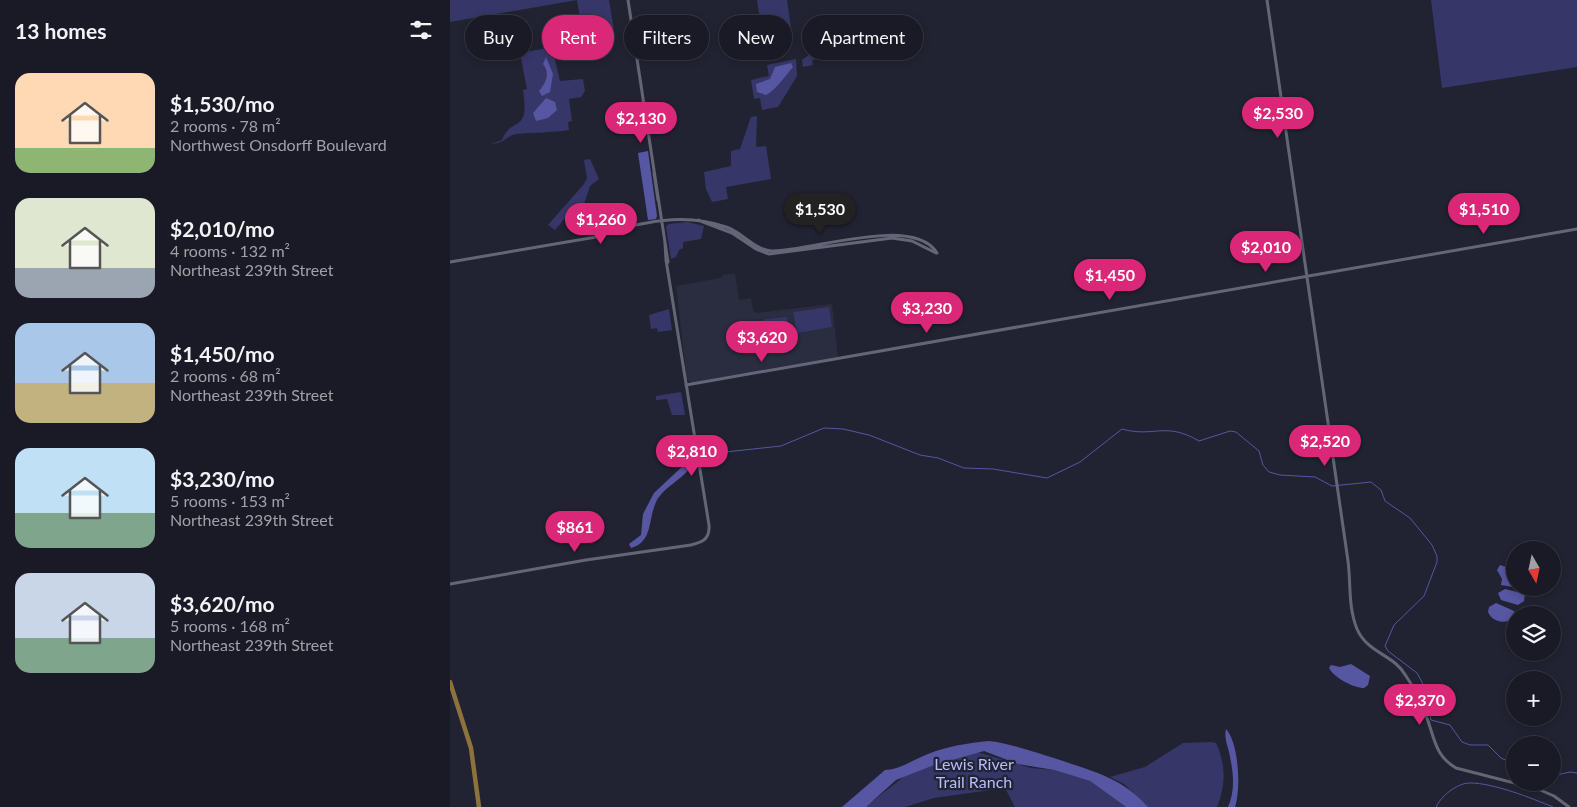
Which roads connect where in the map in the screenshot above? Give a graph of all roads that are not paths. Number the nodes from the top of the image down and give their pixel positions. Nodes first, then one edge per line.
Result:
1 (628, 0) edge
2 (1267, 0) edge
3 (697, 220) junction
4 (661, 221) junction
5 (1577, 229) edge
6 (450, 262) edge
7 (1306, 275) junction
8 (686, 385) junction
9 (450, 584) edge
10 (450, 682) edge
11 (479, 807) edge
12 (1569, 807) edge

1 - 4 street
2 - 7 street
3 - 3 street
3 - 4 street
4 - 6 street
4 - 8 street
5 - 7 street
7 - 8 street
7 - 12 street
8 - 9 street
10 - 11 main road

